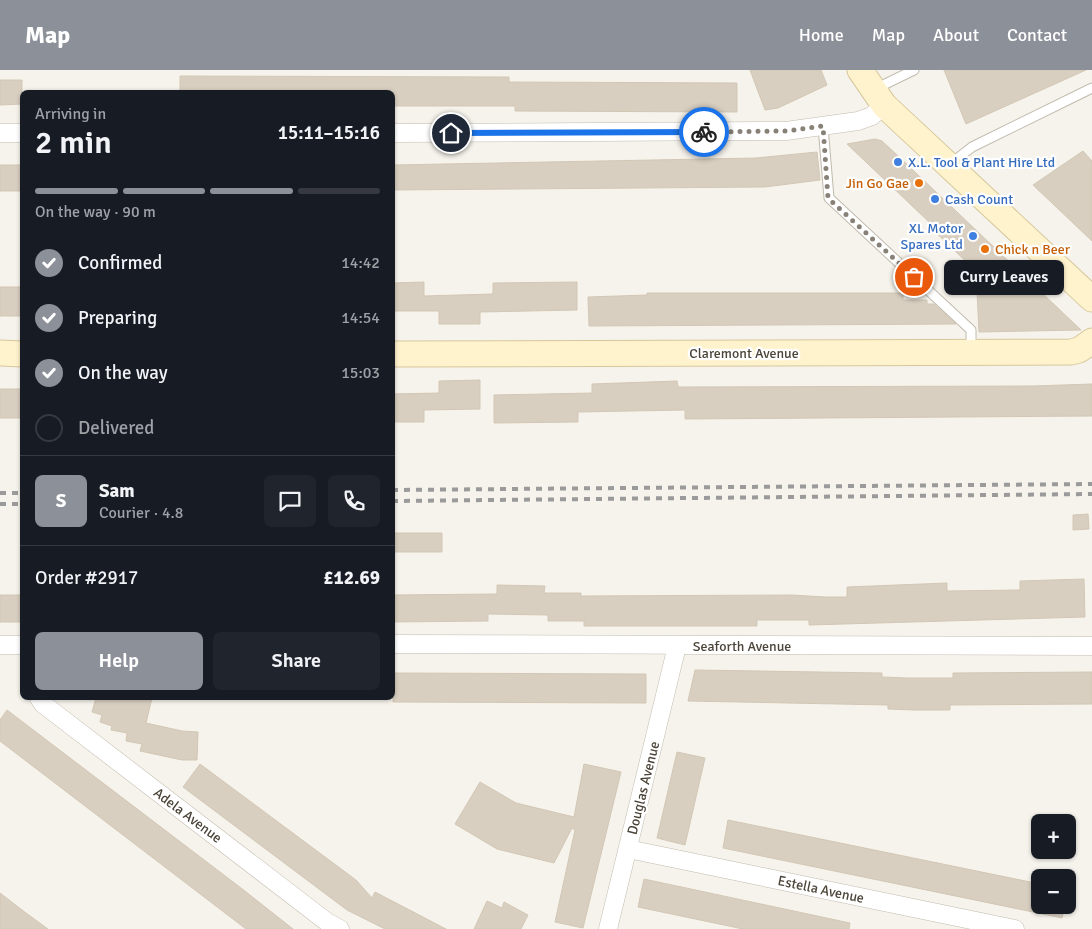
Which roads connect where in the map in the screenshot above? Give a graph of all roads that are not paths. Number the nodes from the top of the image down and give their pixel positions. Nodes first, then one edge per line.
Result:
1 (914, 70) edge
2 (872, 88) edge
3 (1092, 88) edge
4 (823, 126) junction
5 (0, 133) edge
6 (20, 133) edge
7 (395, 133) edge
8 (948, 166) junction
9 (1092, 298) edge
10 (1092, 341) edge
11 (971, 353) junction
12 (0, 354) edge
13 (20, 354) edge
14 (395, 354) edge
15 (395, 644) edge
16 (0, 645) edge
17 (20, 645) edge
18 (677, 646) junction
19 (1092, 646) edge
20 (40, 700) edge
21 (628, 849) junction
22 (340, 929) edge
23 (608, 929) edge
24 (1015, 929) edge

1 - 2 lane
2 - 4 street
2 - 8 street
3 - 8 lane
4 - 7 street
4 - 11 lane
5 - 6 street
8 - 9 street
10 - 11 street, Claremont Avenue
11 - 14 street, Claremont Avenue
12 - 13 street
15 - 18 street, Seaforth Avenue
16 - 17 street
18 - 19 street, Seaforth Avenue
18 - 21 street, Douglas Avenue
20 - 22 street, Adela Avenue
21 - 23 street, Douglas Avenue
21 - 24 street, Estella Avenue

